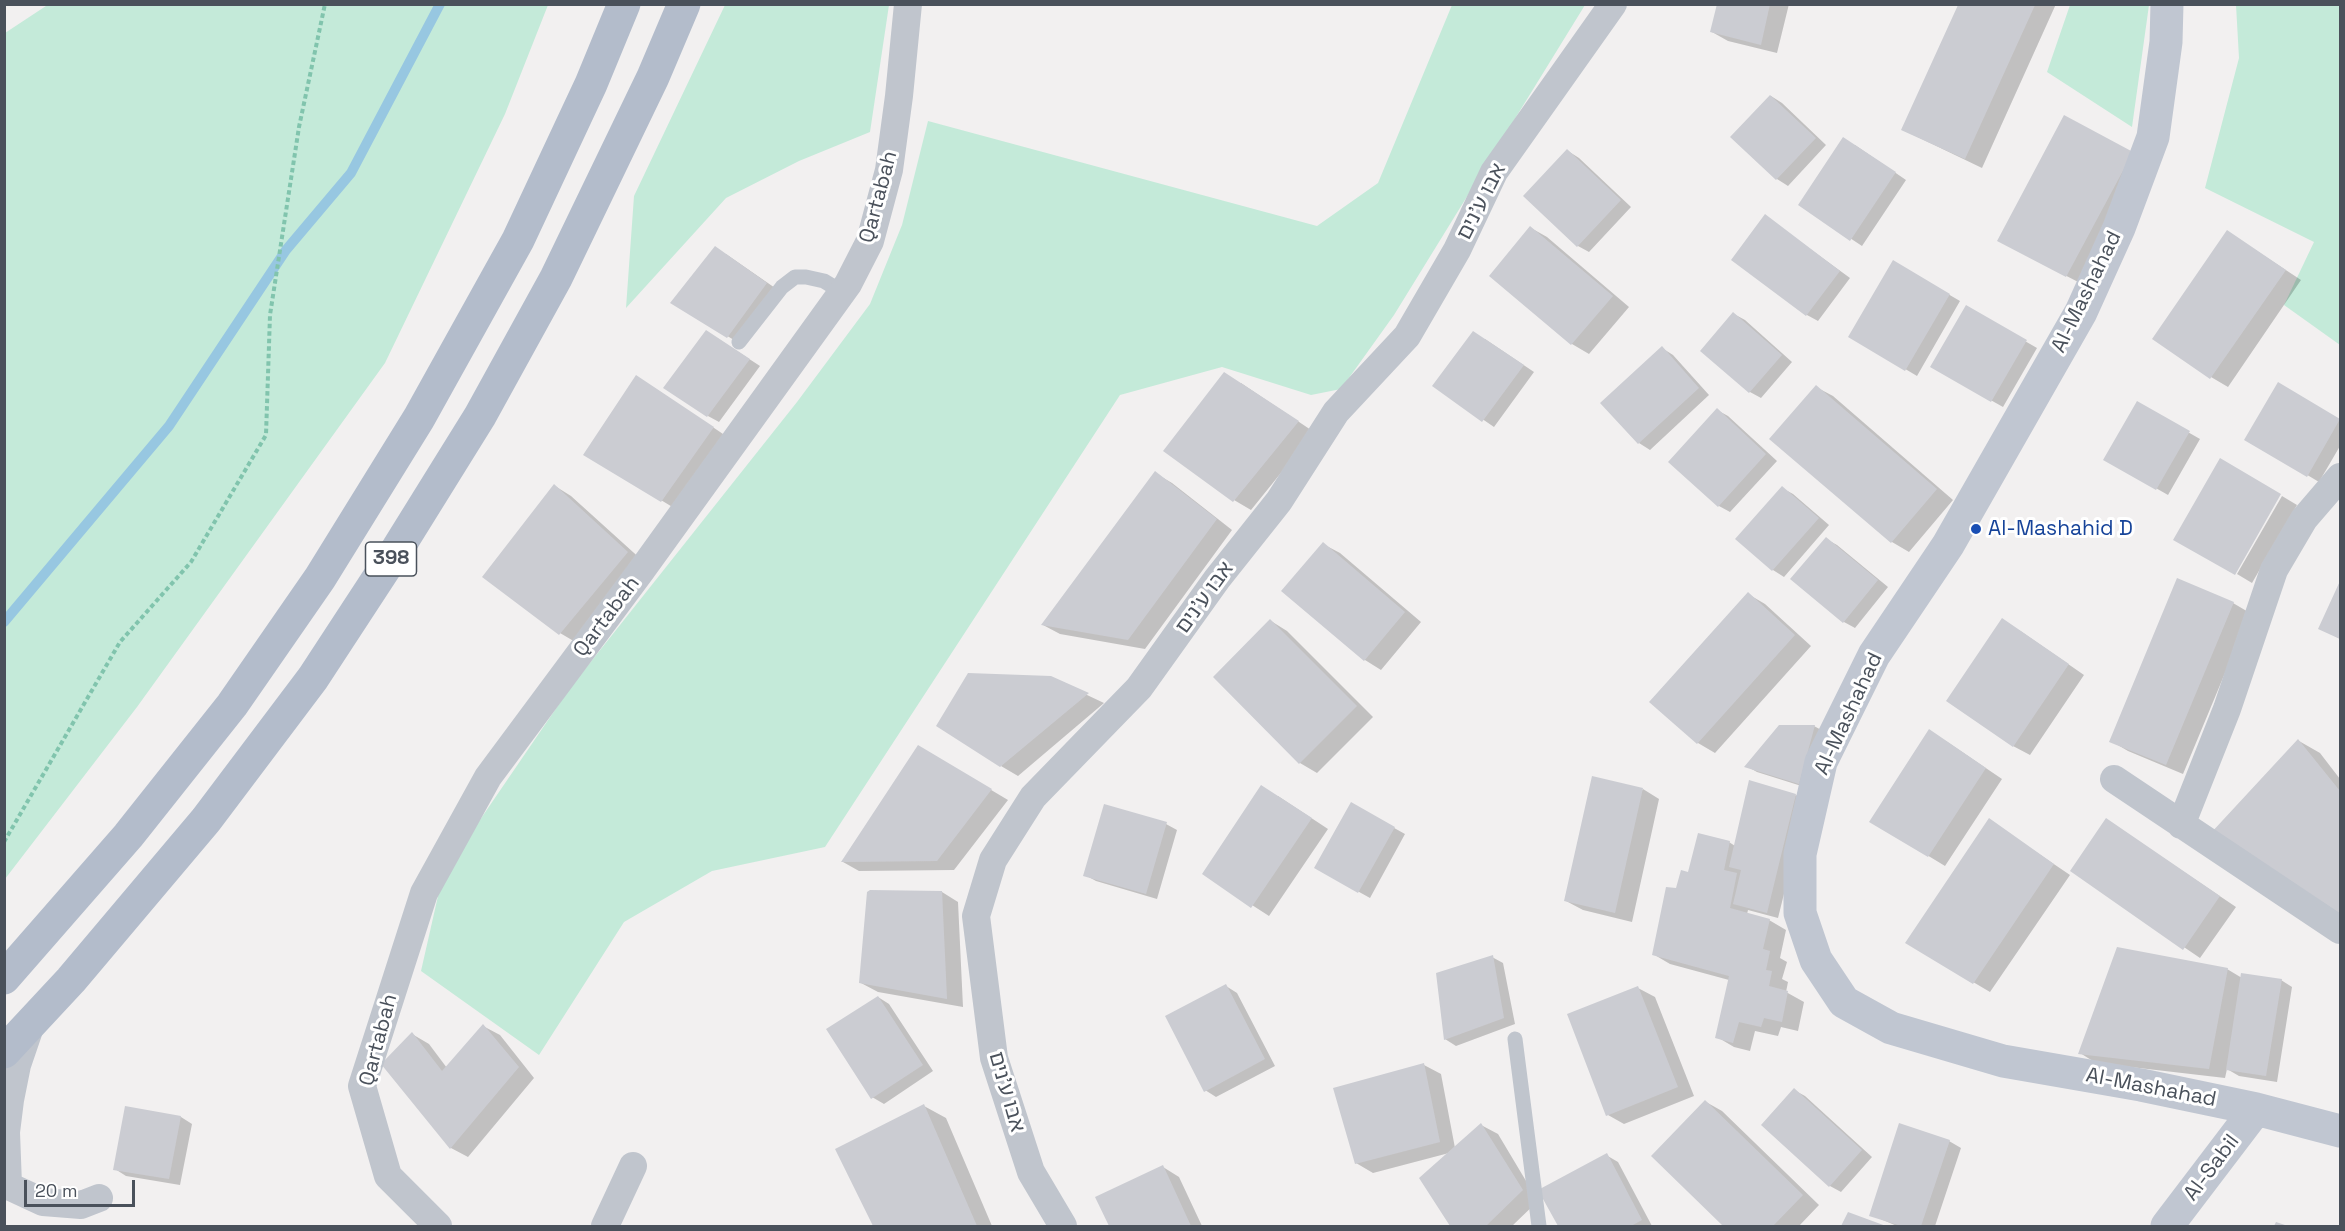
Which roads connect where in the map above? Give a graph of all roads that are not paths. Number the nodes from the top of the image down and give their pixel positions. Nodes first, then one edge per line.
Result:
1 (624, 4) edge
2 (684, 4) edge
3 (908, 4) edge
4 (1613, 4) edge
5 (2167, 4) edge
6 (842, 292) junction
7 (739, 342) dead end
8 (2340, 477) edge
9 (2114, 778) dead end
10 (2181, 825) junction
11 (2340, 930) edge
12 (4, 978) edge
13 (31, 1024) junction
14 (1515, 1039) dead end
15 (4, 1052) edge
16 (2256, 1109) junction
17 (2340, 1131) edge
18 (633, 1166) dead end
19 (6, 1185) edge
20 (99, 1198) dead end
21 (438, 1227) edge
22 (605, 1227) edge
23 (1063, 1227) edge
24 (1539, 1227) edge
25 (2167, 1227) edge

1 - 12 main road, 398
2 - 13 main road, 398
3 - 6 street, Qartabah
4 - 23 street, אבו ע'נים
5 - 16 street, Al-Mashahad
6 - 7 lane
6 - 21 street, Qartabah
8 - 10 street
9 - 10 street
10 - 11 street
13 - 15 main road, 398
13 - 19 street
14 - 24 lane
16 - 17 street, Al-Mashahad
16 - 25 street, Al-Sabil
18 - 22 street
19 - 20 street

